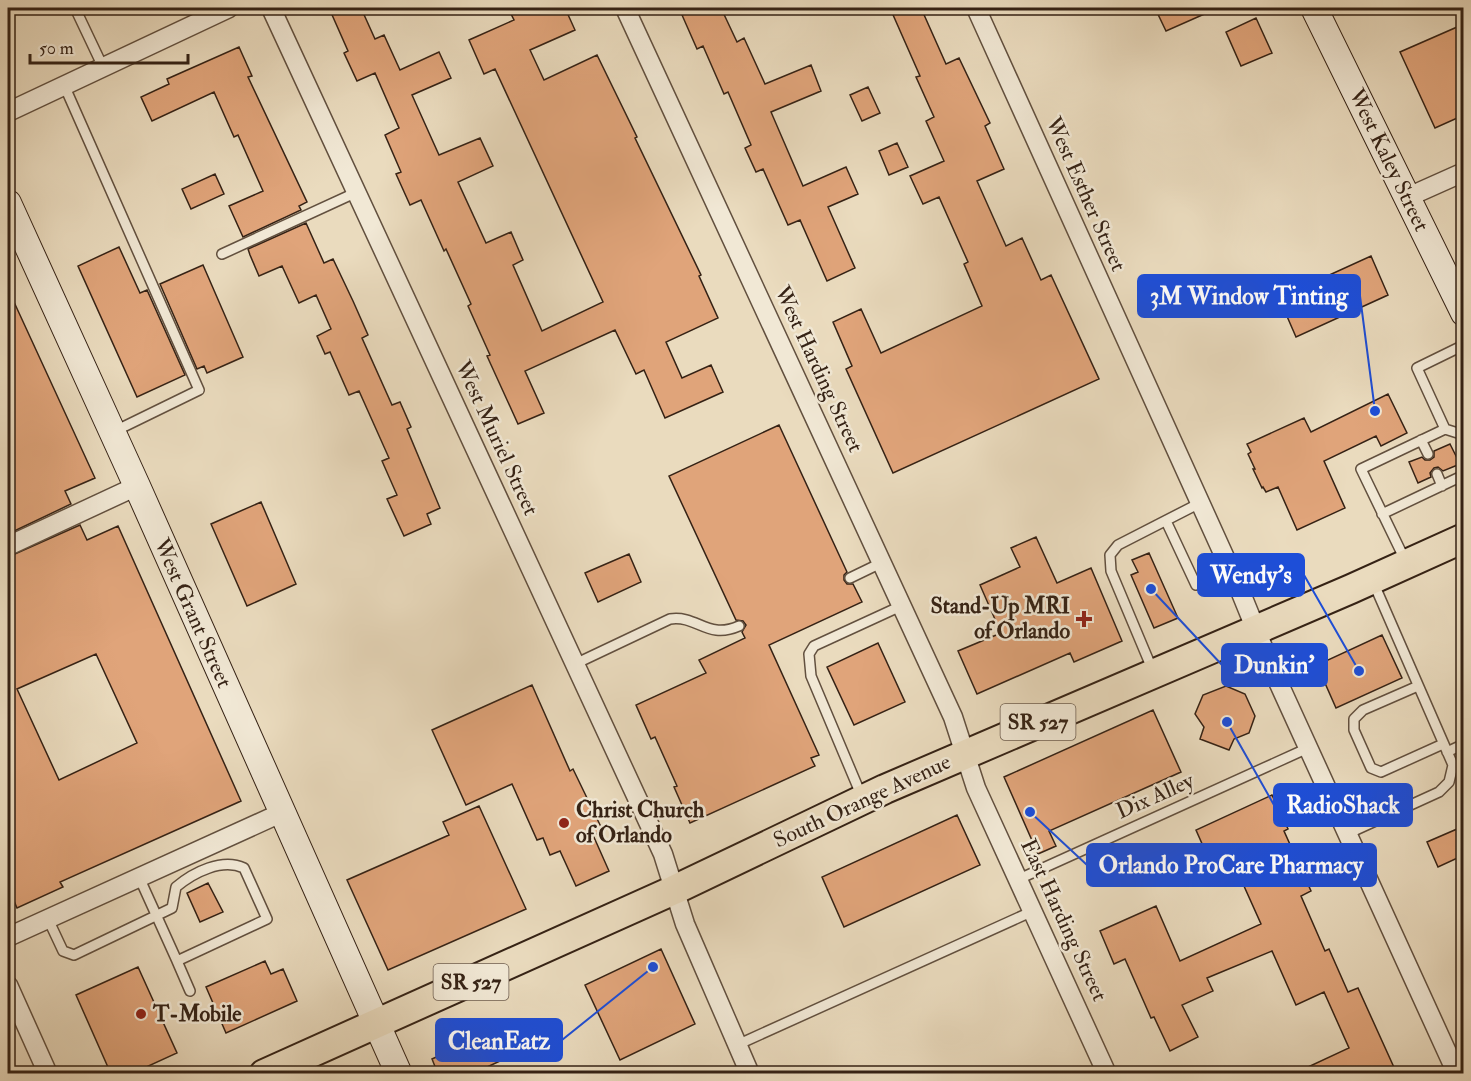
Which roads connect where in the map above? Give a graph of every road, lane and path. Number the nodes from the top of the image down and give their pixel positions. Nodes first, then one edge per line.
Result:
1 (75, 8) edge
2 (229, 8) edge
3 (271, 8) edge
4 (625, 8) edge
5 (975, 8) edge
6 (1314, 8) edge
7 (103, 67) junction
8 (64, 85) junction
9 (8, 112) edge
10 (1464, 172) edge
11 (357, 192) junction
12 (1408, 197) junction
13 (8, 203) edge
14 (222, 254) dead end
15 (1464, 313) edge
16 (1464, 345) edge
17 (1445, 429) junction
18 (113, 432) junction
19 (1464, 435) edge
20 (1421, 440) junction
21 (1428, 454) dead end
22 (1437, 474) dead end
23 (1463, 475) edge
24 (137, 486) junction
25 (1442, 486) junction
26 (1200, 503) junction
27 (1382, 514) junction
28 (1166, 520) junction
29 (1464, 538) edge
30 (8, 546) edge
31 (881, 563) junction
32 (1407, 564) junction
33 (850, 578) dead end
34 (1372, 580) junction
35 (1196, 585) dead end
36 (901, 606) junction
37 (739, 626) dead end
38 (1256, 629) junction
39 (575, 664) junction
40 (1153, 673) junction
41 (1418, 686) junction
42 (1464, 744) edge
43 (1308, 748) junction
44 (1445, 748) junction
45 (965, 753) junction
46 (863, 799) junction
47 (281, 813) junction
48 (1347, 834) junction
49 (139, 878) junction
50 (1018, 879) junction
51 (674, 890) junction
52 (1033, 911) junction
53 (156, 916) junction
54 (48, 918) junction
55 (8, 937) edge
56 (177, 961) junction
57 (8, 985) edge
58 (190, 991) dead end
59 (377, 1024) junction
60 (737, 1045) junction
61 (48, 1074) edge
62 (264, 1074) edge
63 (399, 1074) edge
64 (750, 1074) edge
65 (1107, 1074) edge
66 (1456, 1074) edge

1 - 7 lane
2 - 7 street
3 - 11 street, West Muriel Street
4 - 31 street, West Harding Street
5 - 26 street, West Esther Street
6 - 12 street, West Kaley Street
7 - 8 street
8 - 9 street
8 - 18 lane
10 - 12 street
11 - 14 lane
11 - 39 street, West Muriel Street
12 - 15 street, West Kaley Street
13 - 18 street, West Grant Street
16 - 17 lane
17 - 19 lane
17 - 20 lane
18 - 24 street, West Grant Street
20 - 21 lane
20 - 27 lane
22 - 25 lane
23 - 25 lane
24 - 30 street
24 - 47 street, West Grant Street
25 - 27 lane
26 - 28 lane
26 - 38 street, West Esther Street
27 - 32 lane
28 - 35 lane
28 - 40 lane
29 - 32 main road, South Orange Avenue / SR 527
31 - 33 lane
31 - 36 street, West Harding Street
32 - 34 main road, South Orange Avenue / SR 527
34 - 38 main road, South Orange Avenue / SR 527
34 - 41 lane
36 - 45 street, West Harding Street
36 - 46 lane
37 - 39 lane
38 - 40 main road, South Orange Avenue / SR 527
38 - 43 street, West Esther Street
39 - 51 street, West Muriel Street
40 - 45 main road, South Orange Avenue / SR 527
41 - 44 lane
41 - 44 lane
42 - 44 lane
43 - 48 street, West Esther Street
43 - 50 lane, Dix Alley
44 - 48 lane
45 - 46 main road, South Orange Avenue / SR 527
45 - 50 street, East Harding Street
46 - 51 main road, South Orange Avenue / SR 527
47 - 49 street
47 - 59 street, West Grant Street
48 - 66 street, West Esther Street
49 - 53 lane
49 - 54 street
50 - 52 street, East Harding Street
51 - 59 main road, South Orange Avenue / SR 527
51 - 60 street, West Muriel Street
52 - 60 lane
52 - 65 street, East Harding Street
53 - 54 lane
53 - 56 lane
53 - 56 lane
54 - 55 street
56 - 58 lane
57 - 61 street
59 - 62 main road, South Orange Avenue / SR 527
59 - 63 street, West Grant Street
60 - 64 street, West Muriel Street

